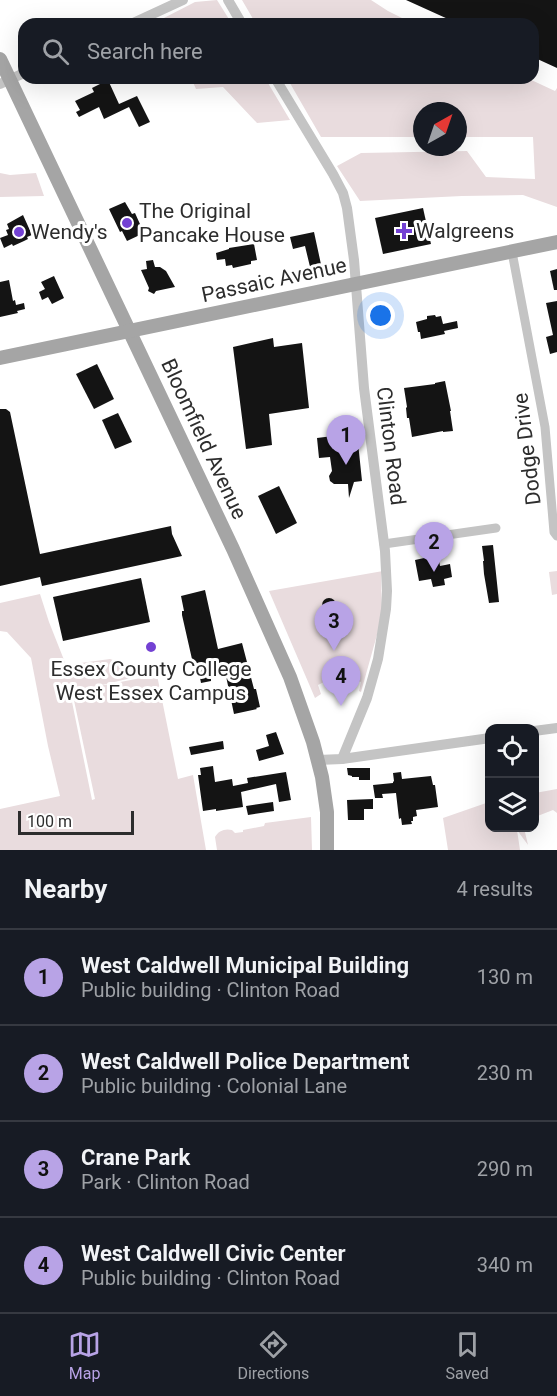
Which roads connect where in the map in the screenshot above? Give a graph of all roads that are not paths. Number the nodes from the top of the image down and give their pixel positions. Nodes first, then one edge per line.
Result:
1 (183, 0) edge
2 (228, 0) edge
3 (144, 18) edge
4 (238, 18) edge
5 (0, 59) edge
6 (5, 82) edge
7 (279, 84) edge
8 (557, 242) edge
9 (512, 252) junction
10 (356, 284) junction
11 (130, 331) junction
12 (0, 358) edge
13 (496, 528) dead end
14 (557, 536) edge
15 (384, 544) junction
16 (557, 728) edge
17 (539, 730) edge
18 (485, 739) edge
19 (342, 759) junction
20 (318, 760) junction
21 (327, 850) edge

1 - 3 street
2 - 4 street
5 - 6 main road, Bloomfield Avenue
6 - 11 main road, Bloomfield Avenue
7 - 10 street, Clinton Road
8 - 9 main road, Passaic Avenue
9 - 10 main road, Passaic Avenue
9 - 14 street, Dodge Drive
10 - 11 main road, Passaic Avenue
10 - 15 street, Clinton Road
11 - 12 main road, Passaic Avenue
11 - 20 main road, Bloomfield Avenue
13 - 15 street
15 - 19 street, Clinton Road
16 - 17 street
18 - 19 street
19 - 20 street
20 - 21 main road, Bloomfield Avenue

